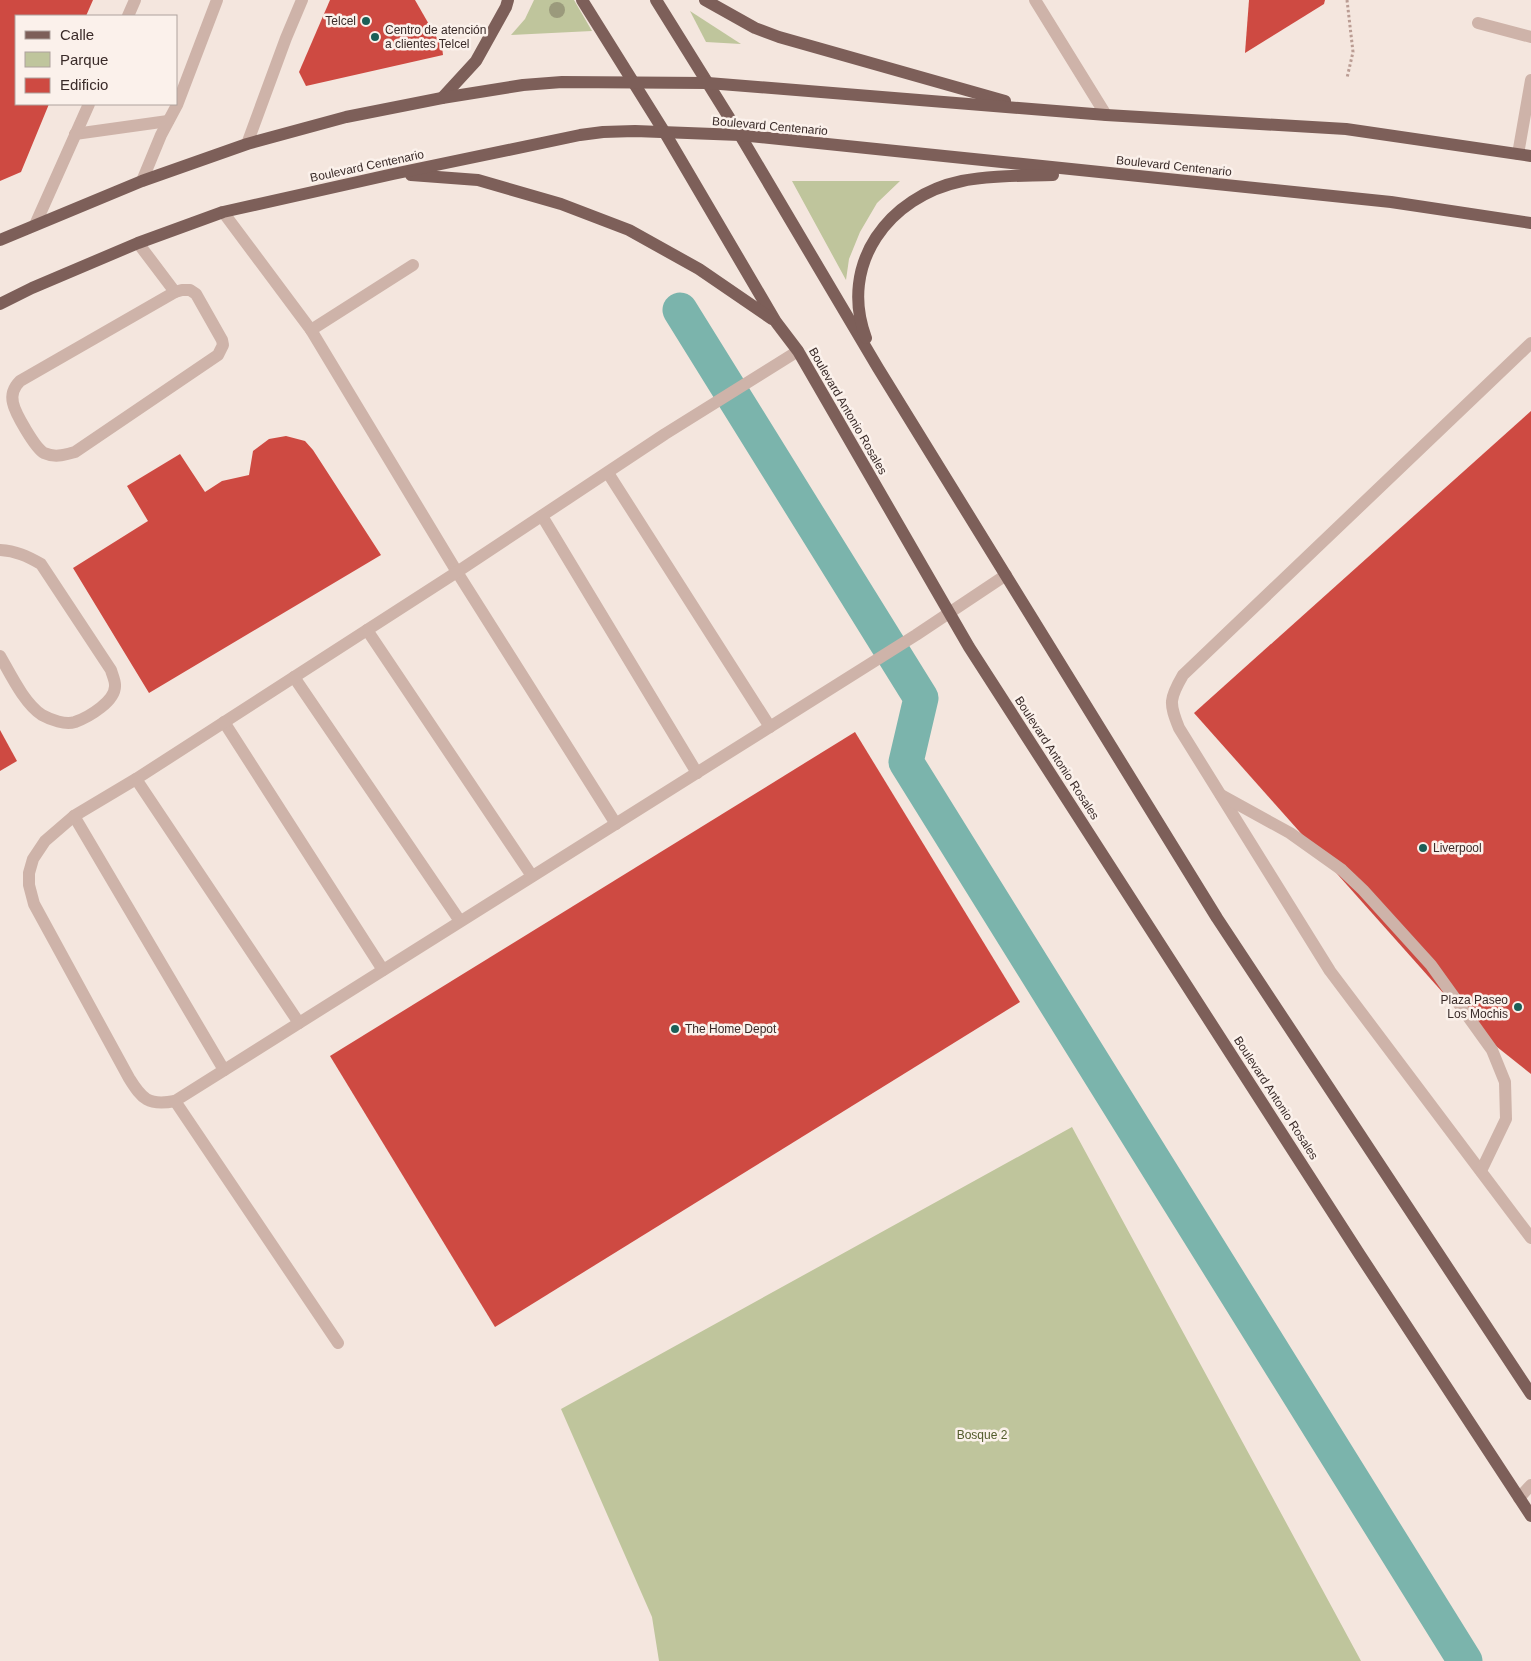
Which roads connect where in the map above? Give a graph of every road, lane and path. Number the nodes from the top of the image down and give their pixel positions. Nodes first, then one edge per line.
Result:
1 (135, 0) edge
2 (217, 0) edge
3 (302, 0) edge
4 (508, 0) edge
5 (582, 0) edge
6 (656, 0) edge
7 (705, 0) edge
8 (1035, 0) edge
9 (1347, 0) edge
10 (128, 15) edge
11 (1478, 23) dead end
12 (1531, 37) edge
13 (1348, 78) dead end
14 (1531, 80) edge
15 (634, 83) junction
16 (708, 83) junction
17 (442, 98) junction
18 (178, 102) edge
19 (89, 105) edge
20 (177, 105) edge
21 (1031, 108) junction
22 (1106, 115) junction
23 (168, 121) junction
24 (665, 133) junction
25 (75, 134) junction
26 (740, 134) junction
27 (248, 144) junction
28 (1518, 154) junction
29 (1531, 156) edge
30 (1102, 173) junction
31 (393, 174) junction
32 (142, 181) junction
33 (223, 212) junction
34 (1531, 223) edge
35 (35, 225) junction
36 (0, 240) edge
37 (138, 243) junction
38 (413, 265) dead end
39 (175, 292) junction
40 (0, 304) edge
41 (776, 322) junction
42 (311, 330) junction
43 (1531, 343) edge
44 (798, 351) junction
45 (878, 368) junction
46 (608, 473) junction
47 (542, 516) junction
48 (0, 550) edge
49 (457, 572) junction
50 (1006, 574) junction
51 (949, 614) junction
52 (367, 630) junction
53 (0, 656) edge
54 (294, 676) junction
55 (224, 722) junction
56 (770, 727) junction
57 (697, 773) junction
58 (136, 779) junction
59 (1220, 794) junction
60 (74, 816) junction
61 (616, 824) junction
62 (532, 876) junction
63 (460, 921) junction
64 (382, 970) junction
65 (299, 1023) junction
66 (224, 1070) junction
67 (175, 1100) junction
68 (1481, 1172) junction
69 (1531, 1238) edge
70 (338, 1343) dead end
71 (1531, 1394) edge
72 (1531, 1485) edge
73 (1519, 1498) junction
74 (1531, 1516) edge

1 - 10 lane
2 - 18 lane
3 - 27 lane
4 - 17 main road
5 - 15 main road, Boulevard Antonio Rosales
6 - 16 main road
7 - 21 main road
8 - 22 lane
9 - 13 path
11 - 12 lane
14 - 28 lane
15 - 16 main road
15 - 17 main road
15 - 24 main road, Boulevard Antonio Rosales
16 - 21 main road
16 - 26 main road
17 - 27 main road
19 - 25 lane
20 - 23 lane
21 - 22 main road
22 - 28 main road
23 - 25 lane
23 - 32 lane
24 - 26 main road, Boulevard Centenario
24 - 31 main road, Boulevard Centenario
24 - 41 main road, Boulevard Antonio Rosales
25 - 35 lane
26 - 30 main road, Boulevard Centenario
26 - 45 main road
27 - 32 main road
28 - 29 main road
30 - 34 main road, Boulevard Centenario
30 - 45 main road
31 - 33 main road, Boulevard Centenario
31 - 41 main road
32 - 35 main road
33 - 37 main road, Boulevard Centenario
33 - 42 lane
35 - 36 main road
37 - 39 lane
37 - 40 main road, Boulevard Centenario
38 - 42 lane
39 - 39 lane
41 - 44 main road, Boulevard Antonio Rosales
42 - 49 lane
43 - 59 lane
44 - 46 lane
44 - 51 main road, Boulevard Antonio Rosales
45 - 50 main road
46 - 47 lane
46 - 56 lane
47 - 49 lane
47 - 57 lane
48 - 53 lane
49 - 52 lane
49 - 61 lane
50 - 51 lane
50 - 71 main road
51 - 56 lane
51 - 73 main road, Boulevard Antonio Rosales
52 - 54 lane
52 - 62 lane
54 - 55 lane
54 - 63 lane
55 - 58 lane
55 - 64 lane
56 - 57 lane
57 - 61 lane
58 - 60 lane
58 - 65 lane
59 - 68 lane
59 - 68 lane
60 - 66 lane
60 - 67 lane
61 - 62 lane
62 - 63 lane
63 - 64 lane
64 - 65 lane
65 - 66 lane
66 - 67 lane
67 - 70 lane
68 - 69 lane
72 - 73 lane
73 - 74 main road, Boulevard Antonio Rosales

